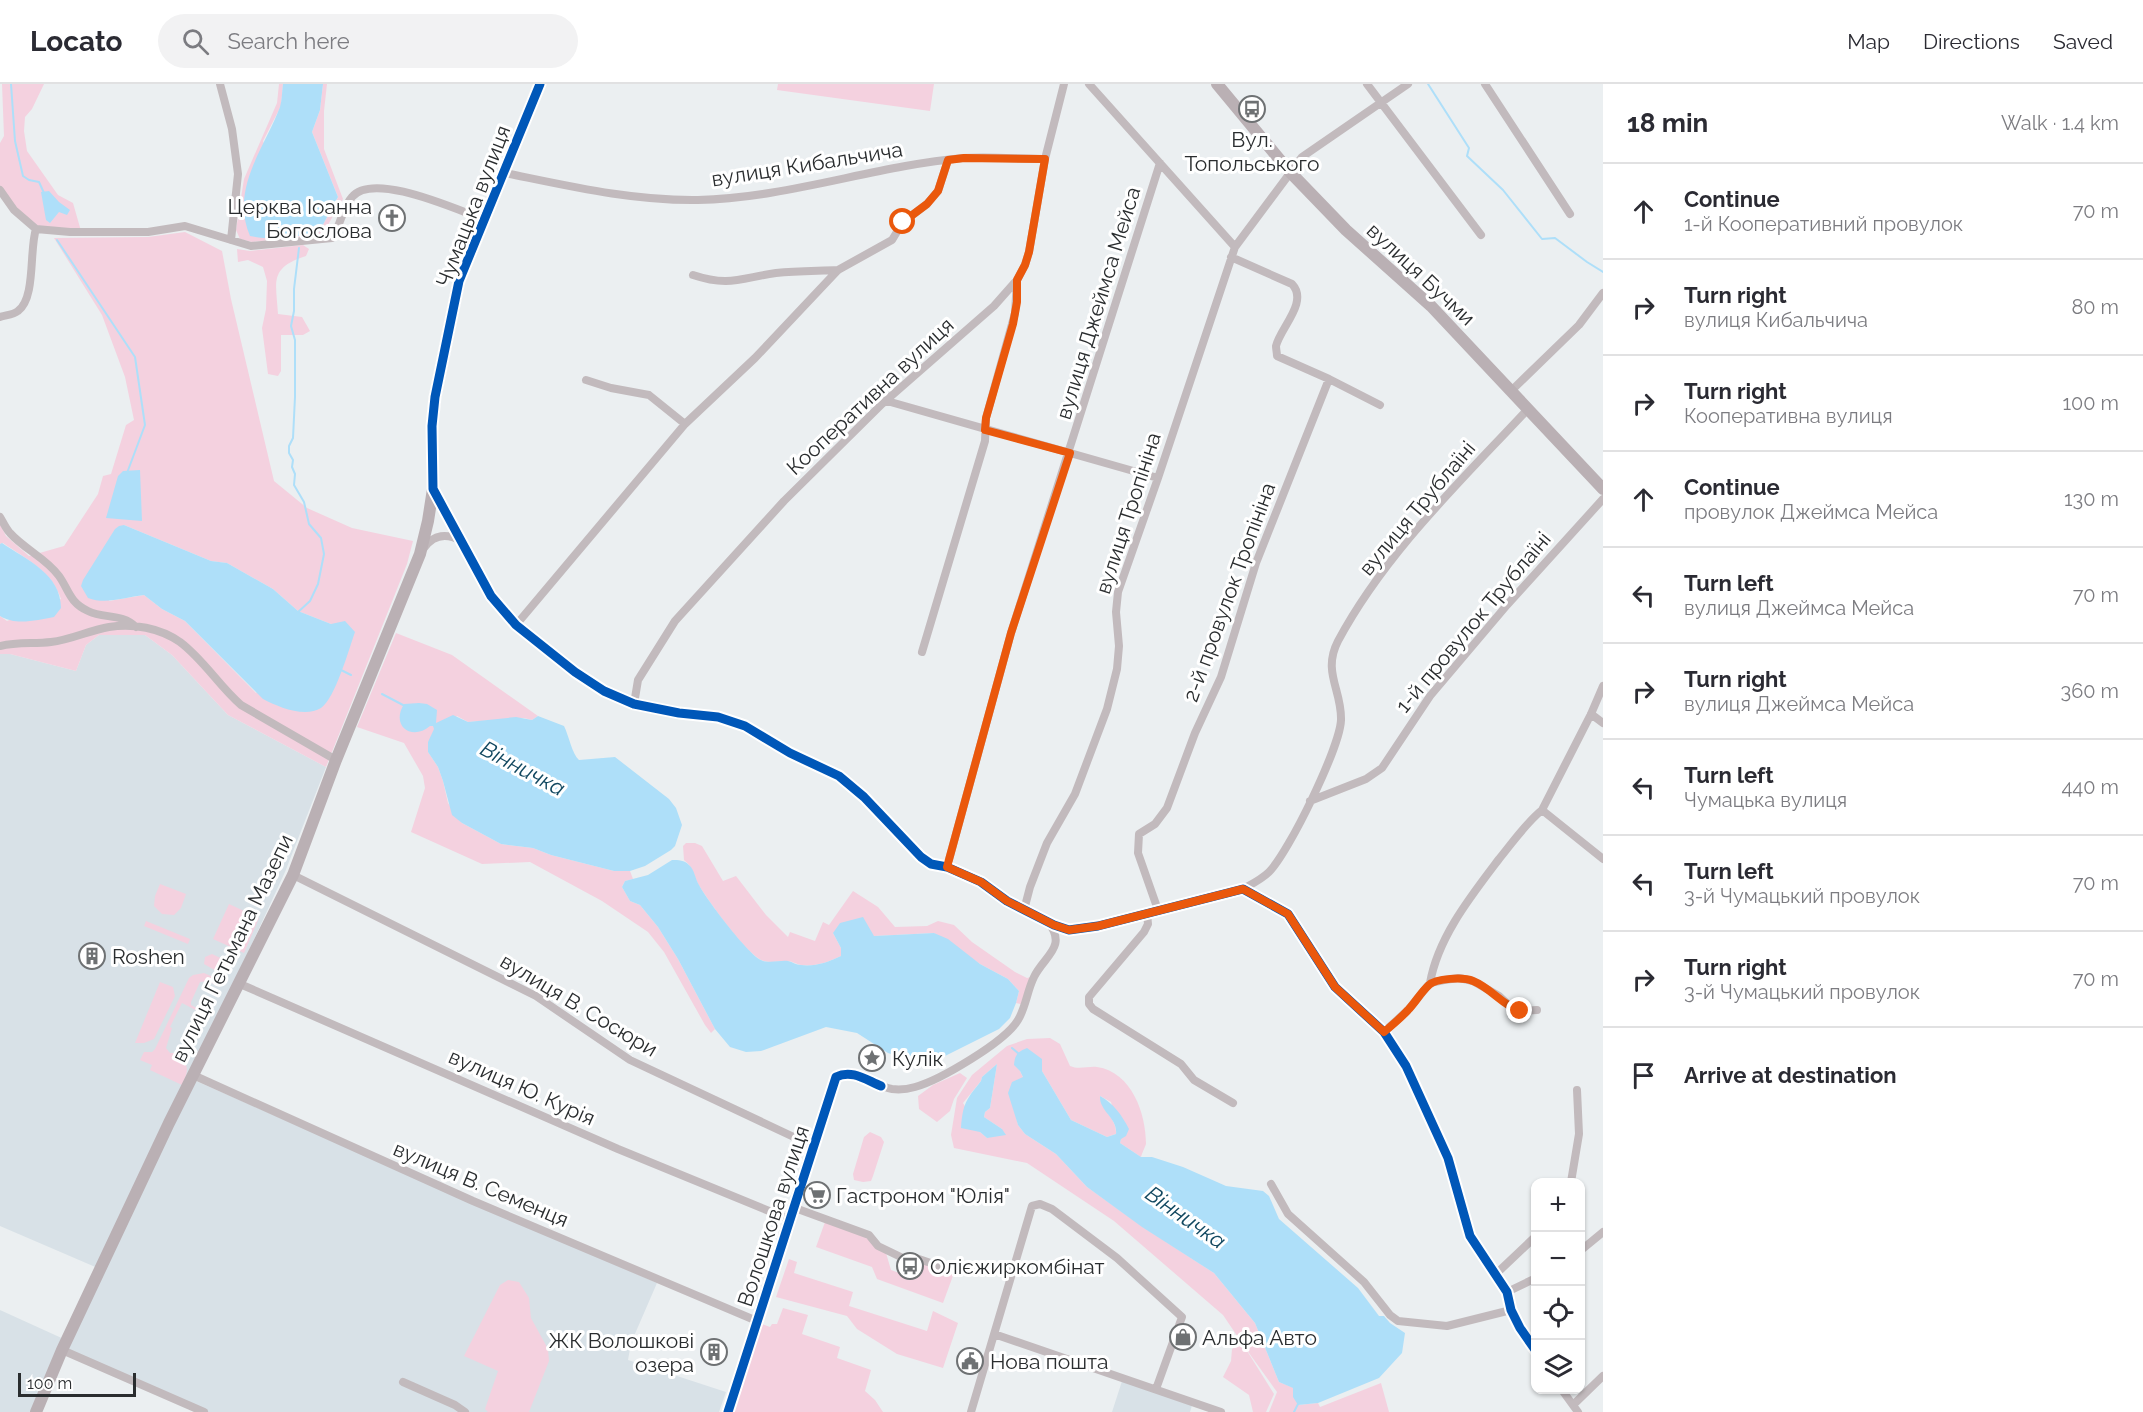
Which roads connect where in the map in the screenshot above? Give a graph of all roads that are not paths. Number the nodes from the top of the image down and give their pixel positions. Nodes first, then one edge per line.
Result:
1 (220, 84) edge
2 (540, 84) edge
3 (1064, 84) edge
4 (1089, 84) edge
5 (1217, 84) edge
6 (1367, 84) edge
7 (1408, 84) edge
8 (1485, 84) edge
9 (1380, 103) junction
10 (1045, 159) junction
11 (948, 160) junction
12 (1160, 163) junction
13 (1290, 172) junction
14 (505, 173) junction
15 (0, 190) edge
16 (1570, 214) dead end
17 (483, 219) junction
18 (36, 229) junction
19 (1481, 235) dead end
20 (231, 240) junction
21 (1235, 247) junction
22 (1231, 257) junction
23 (838, 270) junction
24 (693, 275) dead end
25 (1017, 280) junction
26 (1603, 293) edge
27 (0, 317) edge
28 (1329, 379) junction
29 (586, 380) dead end
30 (1511, 391) junction
31 (887, 401) junction
32 (1380, 405) dead end
33 (1528, 409) junction
34 (686, 424) junction
35 (985, 430) junction
36 (1070, 453) junction
37 (1158, 478) junction
38 (433, 489) junction
39 (1603, 489) edge
40 (1603, 499) edge
41 (0, 517) edge
42 (462, 541) junction
43 (420, 554) junction
44 (516, 625) junction
45 (135, 627) junction
46 (0, 646) edge
47 (922, 652) dead end
48 (1603, 686) edge
49 (634, 704) junction
50 (1591, 714) junction
51 (1603, 723) edge
52 (336, 760) junction
53 (1310, 801) junction
54 (1542, 810) junction
55 (1603, 859) edge
56 (947, 867) junction
57 (293, 875) junction
58 (1243, 889) junction
59 (1024, 910) junction
60 (1158, 910) junction
61 (1147, 913) junction
62 (1046, 920) junction
63 (1430, 983) junction
64 (240, 984) junction
65 (1537, 1010) dead end
66 (1384, 1032) junction
67 (193, 1075) junction
68 (1577, 1090) dead end
69 (1233, 1103) dead end
70 (815, 1147) junction
71 (1572, 1178) edge
72 (1270, 1184) dead end
73 (795, 1208) junction
74 (791, 1220) junction
75 (1603, 1232) edge
76 (1531, 1241) edge
77 (1585, 1248) edge
78 (951, 1270) dead end
79 (1497, 1273) junction
80 (1531, 1280) edge
81 (1508, 1292) junction
82 (1511, 1310) junction
83 (757, 1320) junction
84 (994, 1334) junction
85 (1531, 1344) edge
86 (62, 1350) junction
87 (1603, 1376) edge
88 (403, 1382) dead end
89 (1156, 1389) junction
90 (1565, 1394) edge
91 (1575, 1408) edge
92 (36, 1412) edge
93 (204, 1412) edge
94 (465, 1412) edge
95 (728, 1412) edge
96 (972, 1412) edge
97 (1221, 1412) edge

1 - 20 street
2 - 14 street, Чумацька вулиця
3 - 10 street, Кооперативна вулиця
4 - 12 street, вулиця Джеймса Мейса
5 - 13 street, вулиця Бучми
6 - 9 street
7 - 9 street, вулиця Тропініна
8 - 16 street
9 - 13 street, вулиця Тропініна
9 - 19 street
10 - 11 street, вулиця Кибальчича
10 - 25 street, Кооперативна вулиця
11 - 14 street, вулиця Кибальчича
11 - 23 street
12 - 21 street, вулиця Джеймса Мейса
12 - 36 street, вулиця Джеймса Мейса
13 - 21 street, вулиця Тропініна
13 - 30 street, вулиця Бучми
14 - 17 street, Чумацька вулиця
15 - 18 street
17 - 20 street
17 - 38 street, Чумацька вулиця
18 - 20 street
18 - 27 street
21 - 22 street, вулиця Тропініна
22 - 28 street
22 - 37 street, вулиця Тропініна
23 - 24 street
23 - 34 street
25 - 31 street, Кооперативна вулиця
25 - 35 street
26 - 30 street
28 - 32 street
28 - 60 street, 2-й провулок Тропініна
29 - 34 street
30 - 33 street, вулиця Бучми
31 - 35 street, вулиця Джеймса Мейса
31 - 49 street, Кооперативна вулиця
33 - 39 street, вулиця Бучми
33 - 53 street, вулиця Трублаїні
34 - 44 street
35 - 36 street, вулиця Джеймса Мейса
35 - 47 street
36 - 37 street, вулиця Джеймса Мейса
36 - 56 street, вулиця Джеймса Мейса
37 - 59 street, вулиця Тропініна
38 - 42 street, Чумацька вулиця
38 - 43 street, вулиця Гетьмана Мазепи
40 - 53 street, 1-й провулок Трублаїні
41 - 45 street
42 - 43 street
42 - 44 street, Чумацька вулиця
43 - 52 street, вулиця Гетьмана Мазепи
44 - 49 street, Чумацька вулиця
45 - 46 street
45 - 52 street
48 - 50 street
49 - 56 street, Чумацька вулиця
50 - 51 street
50 - 54 street
52 - 57 street, вулиця Гетьмана Мазепи
53 - 58 street, вулиця Трублаїні
54 - 55 street
54 - 63 street
56 - 59 street, Чумацька вулиця
57 - 64 street, вулиця Гетьмана Мазепи
57 - 70 street, вулиця В. Сосюри
58 - 60 street, Чумацька вулиця
58 - 66 street
59 - 62 street, Чумацька вулиця
60 - 61 street, Чумацька вулиця
61 - 62 street, Чумацька вулиця
61 - 69 street
62 - 70 street, Волошкова вулиця
63 - 65 street
63 - 66 street
64 - 67 street, вулиця Гетьмана Мазепи
64 - 74 street, вулиця Ю. Курія
66 - 79 street
67 - 83 street, вулиця В. Семенця
67 - 86 street, вулиця Гетьмана Мазепи
68 - 71 street
70 - 73 street, Волошкова вулиця
72 - 82 street
73 - 74 street, Волошкова вулиця
73 - 78 street
74 - 83 street, Волошкова вулиця
75 - 77 street
76 - 79 street
79 - 81 street
80 - 81 street
81 - 82 street
82 - 85 street
83 - 95 street, Волошкова вулиця
84 - 89 street
84 - 89 street
84 - 96 street
86 - 92 street, вулиця Гетьмана Мазепи
86 - 93 street
87 - 91 street
88 - 94 street
89 - 97 street
90 - 91 street

